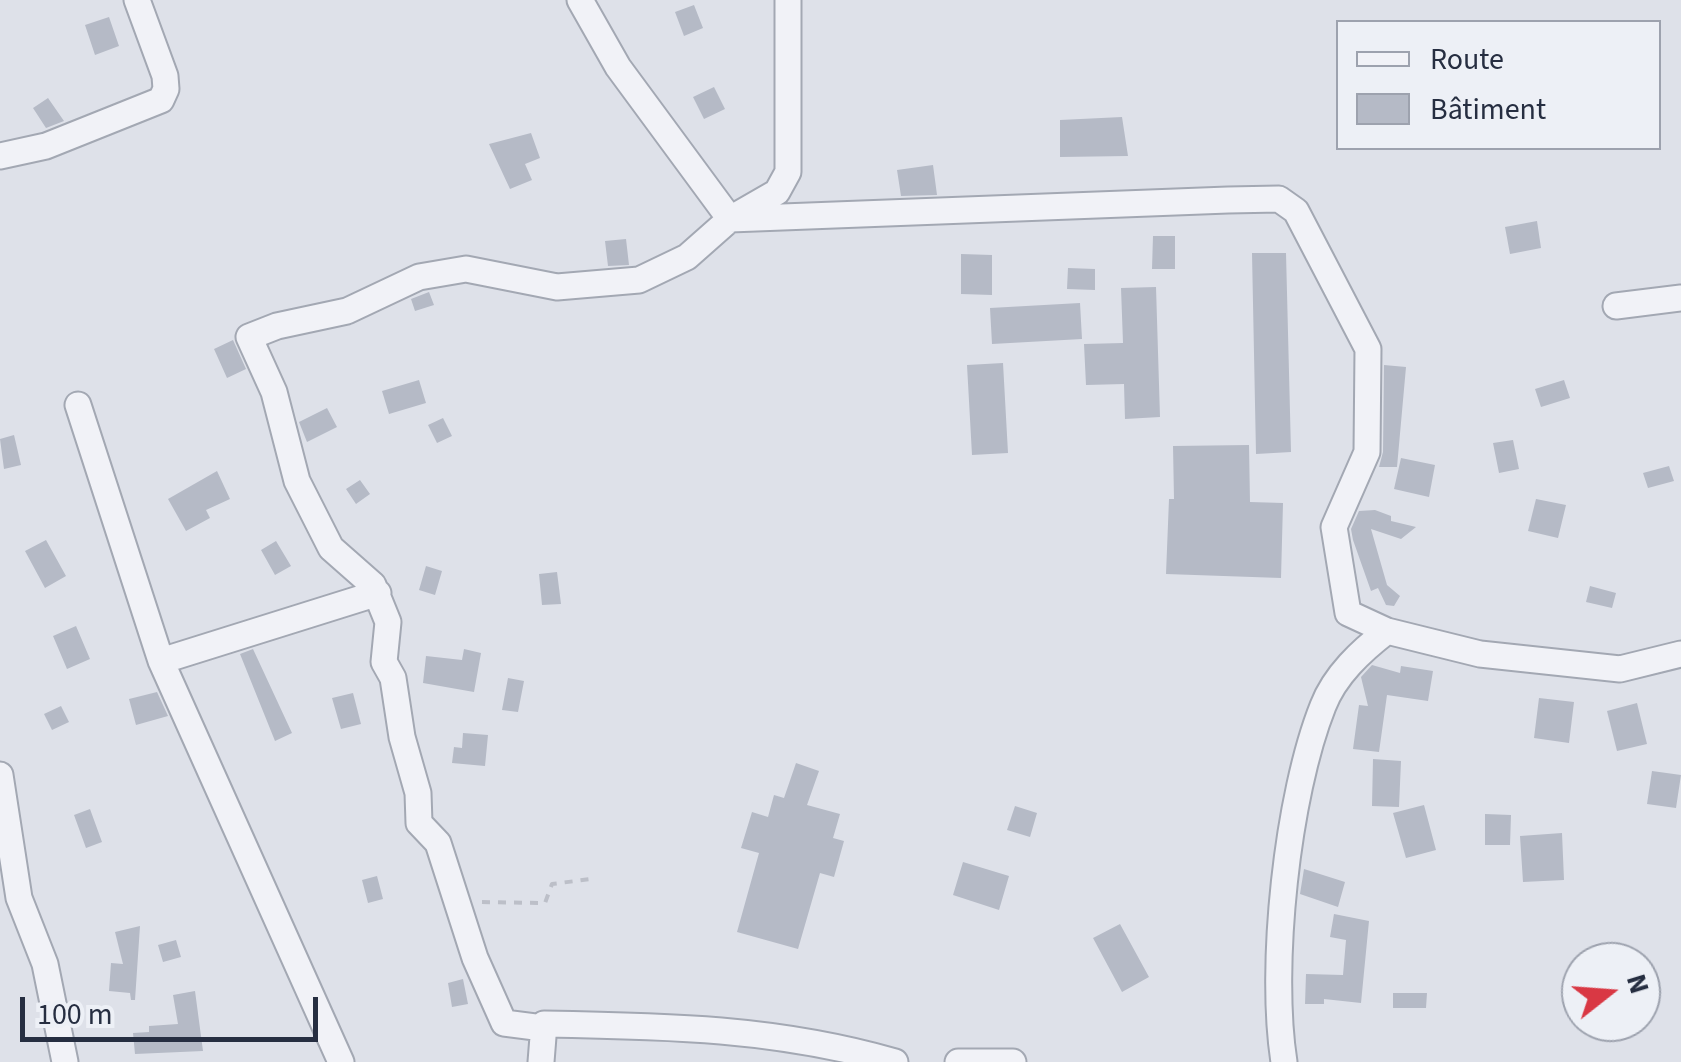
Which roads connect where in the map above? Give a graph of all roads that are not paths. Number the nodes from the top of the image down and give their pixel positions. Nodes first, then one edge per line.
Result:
1 (138, 0) edge
2 (580, 0) edge
3 (788, 0) edge
4 (0, 156) edge
5 (730, 219) junction
6 (1681, 298) edge
7 (1616, 306) dead end
8 (78, 405) dead end
9 (378, 593) junction
10 (1387, 631) junction
11 (1681, 654) edge
12 (162, 661) junction
13 (0, 774) edge
14 (543, 1028) junction
15 (64, 1062) edge
16 (340, 1062) edge
17 (541, 1062) edge
18 (895, 1062) edge
19 (958, 1062) edge
20 (1013, 1062) edge
21 (1284, 1062) edge

1 - 4 street
2 - 5 street
3 - 5 street
5 - 9 street
5 - 10 street
6 - 7 street
8 - 12 street
9 - 12 street
9 - 14 street
10 - 11 street
10 - 21 street
12 - 16 street
13 - 15 street
14 - 17 street
14 - 18 street
19 - 20 street

